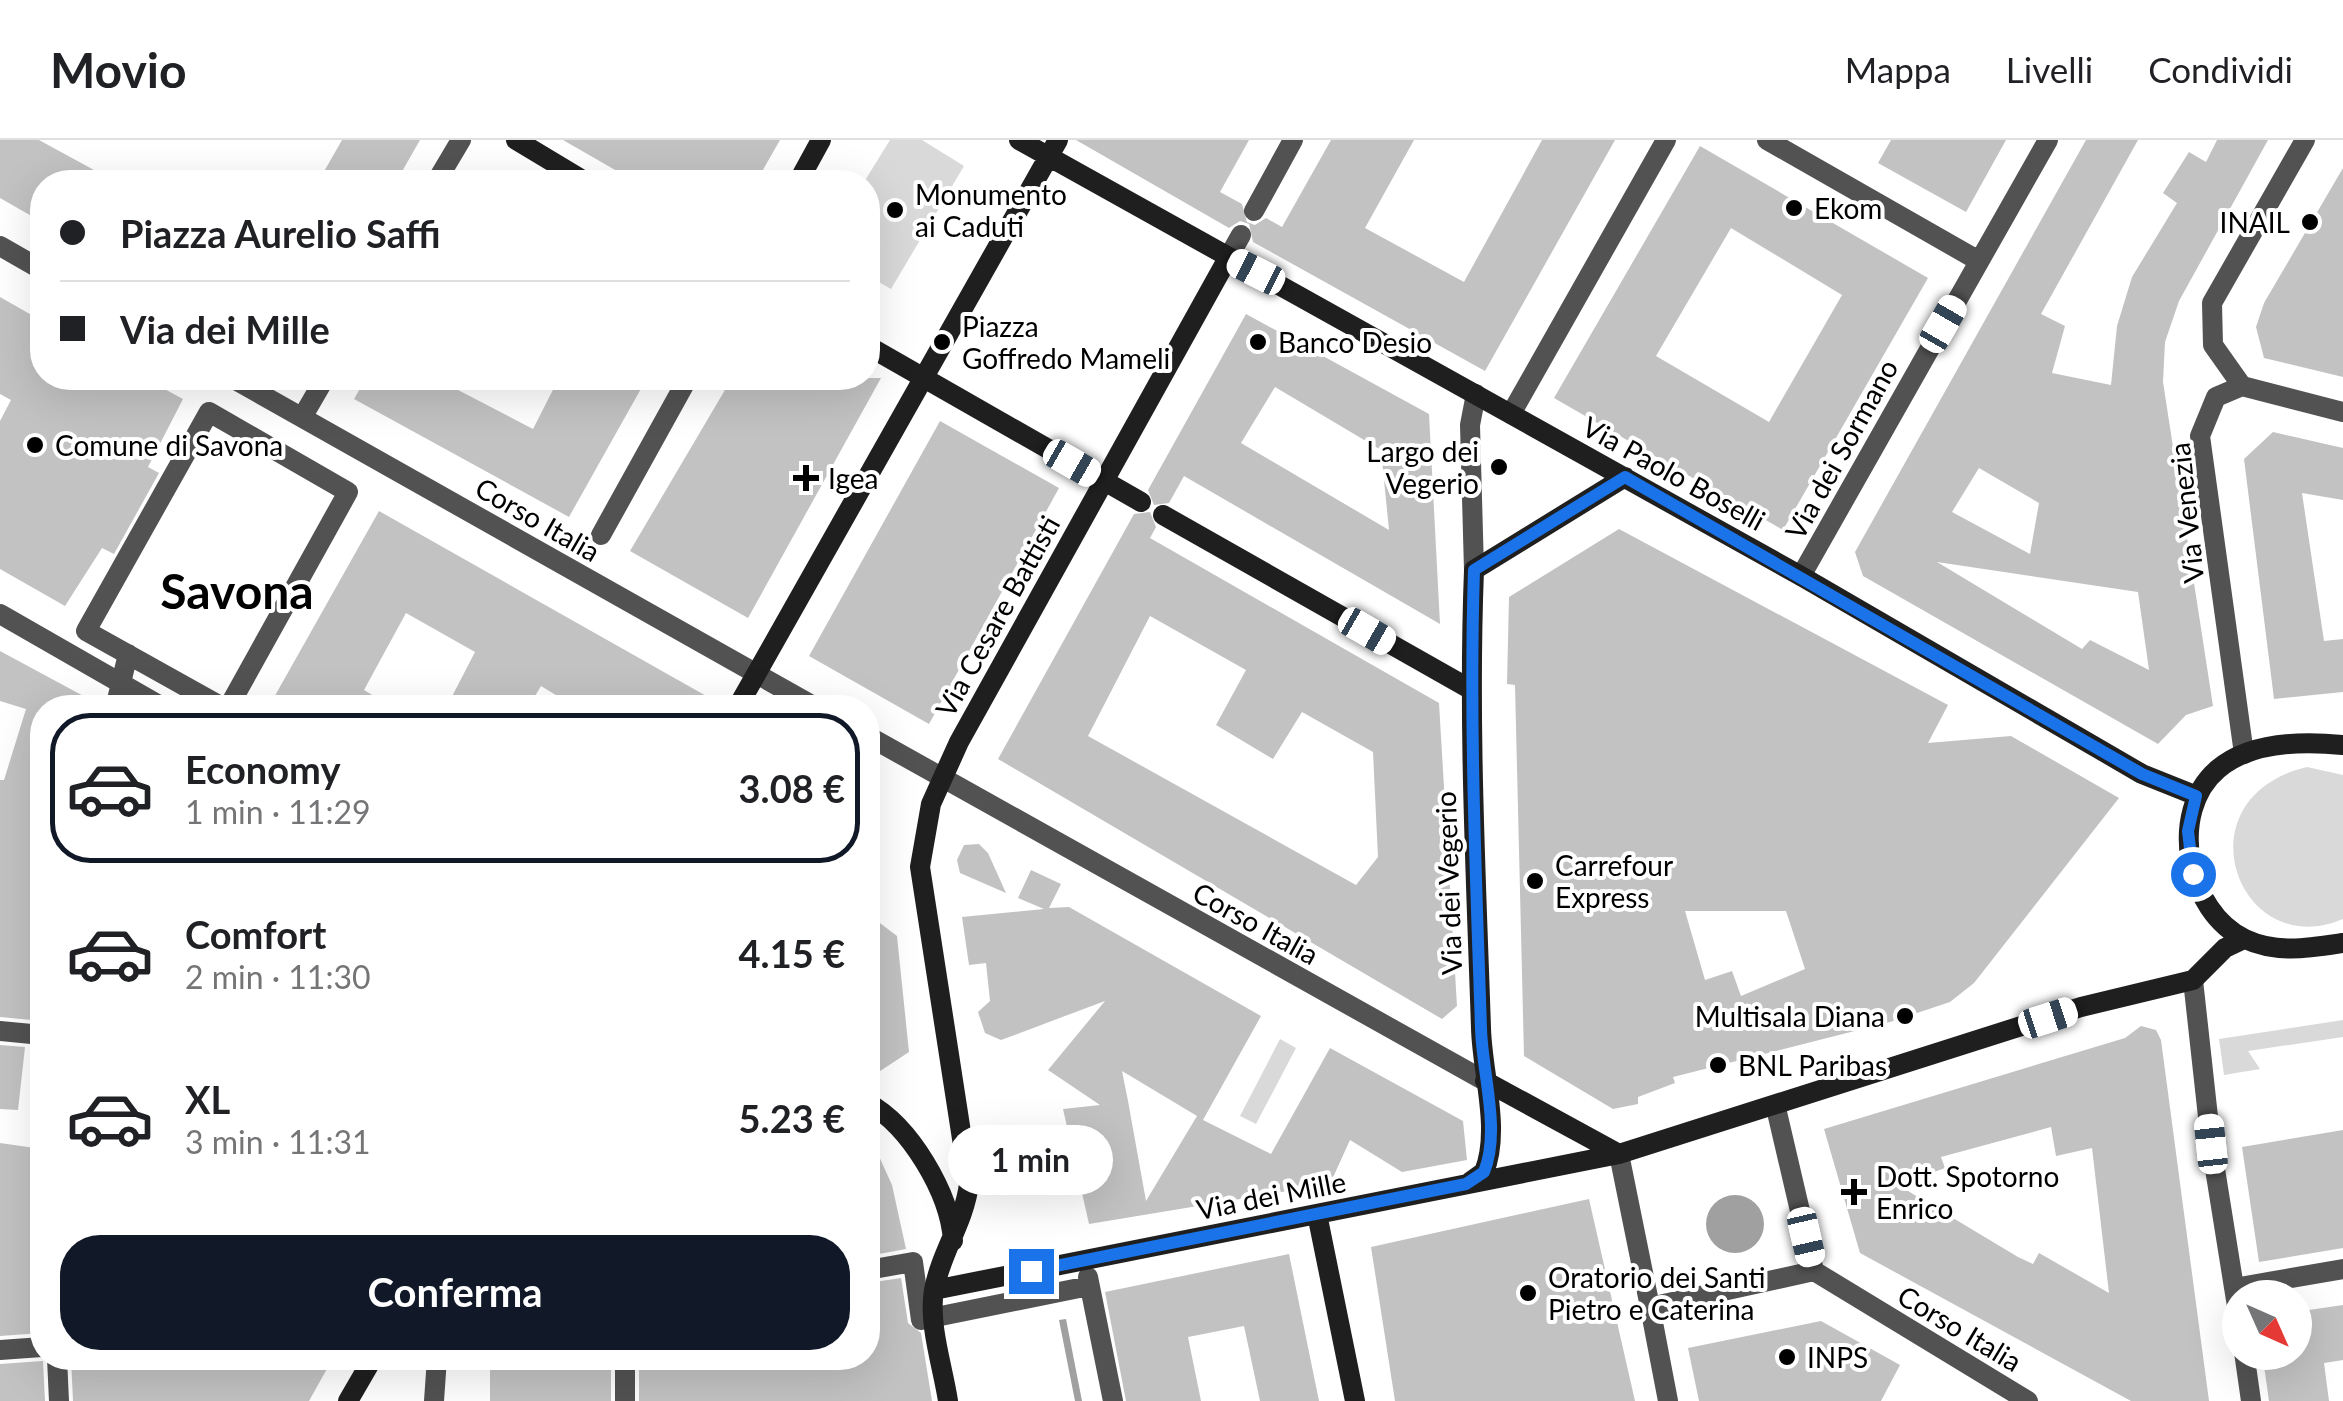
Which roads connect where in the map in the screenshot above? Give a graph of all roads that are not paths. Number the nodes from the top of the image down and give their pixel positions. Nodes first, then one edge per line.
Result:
1 (461, 140) edge
2 (516, 140) edge
3 (822, 140) edge
4 (1020, 140) edge
5 (1293, 140) edge
6 (1666, 140) edge
7 (1766, 140) edge
8 (2048, 140) edge
9 (2306, 140) edge
10 (1054, 148) edge
11 (443, 170) edge
12 (566, 170) edge
13 (805, 170) edge
14 (1254, 211) dead end
15 (1241, 235) dead end
16 (0, 246) edge
17 (1228, 258) junction
18 (1979, 260) junction
19 (30, 263) edge
20 (880, 353) edge
21 (921, 378) junction
22 (2242, 386) junction
23 (254, 390) edge
24 (318, 390) edge
25 (681, 390) edge
26 (1476, 394) junction
27 (2343, 412) edge
28 (1511, 414) junction
29 (303, 416) junction
30 (1625, 477) junction
31 (1104, 481) junction
32 (1141, 502) dead end
33 (1162, 514) dead end
34 (600, 535) dead end
35 (1474, 570) junction
36 (1801, 576) junction
37 (0, 614) edge
38 (128, 654) junction
39 (758, 673) junction
40 (120, 683) junction
41 (1470, 689) junction
42 (118, 695) edge
43 (141, 695) edge
44 (202, 695) edge
45 (233, 695) edge
46 (745, 695) edge
47 (796, 695) edge
48 (880, 743) edge
49 (2343, 745) edge
50 (2244, 754) junction
51 (942, 778) junction
52 (2196, 796) junction
53 (2244, 939) junction
54 (2343, 943) edge
55 (2193, 980) junction
56 (0, 1031) edge
57 (30, 1035) edge
58 (1485, 1081) junction
59 (1776, 1108) junction
60 (880, 1113) edge
61 (1619, 1154) junction
62 (1466, 1184) junction
63 (1317, 1214) junction
64 (952, 1241) junction
65 (1084, 1260) junction
66 (880, 1268) edge
67 (2343, 1269) edge
68 (1814, 1271) junction
69 (2233, 1280) edge
70 (2280, 1280) edge
71 (1089, 1286) junction
72 (934, 1290) junction
73 (1650, 1307) junction
74 (935, 1317) junction
75 (30, 1348) edge
76 (0, 1350) edge
77 (58, 1370) edge
78 (366, 1370) edge
79 (436, 1370) edge
80 (625, 1370) edge
81 (2247, 1370) edge
82 (59, 1401) edge
83 (348, 1401) edge
84 (434, 1401) edge
85 (625, 1401) edge
86 (948, 1401) edge
87 (1113, 1401) edge
88 (1355, 1401) edge
89 (1668, 1401) edge
90 (2028, 1401) edge
91 (2252, 1401) edge

1 - 11 street
2 - 12 street
3 - 13 street
4 - 10 street
5 - 14 street
6 - 28 street
7 - 18 street
8 - 18 street, Via dei Sormano
9 - 22 street
10 - 17 street
10 - 21 street
15 - 17 street
16 - 19 street
17 - 26 street, Via Paolo Boselli
17 - 31 street
18 - 36 street, Via dei Sormano
20 - 21 street
21 - 31 street
21 - 39 street
22 - 27 street
22 - 50 street, Via Venezia
23 - 29 street, Corso Italia
24 - 29 street
25 - 34 street
26 - 28 street, Via Paolo Boselli
26 - 35 street, Via dei Vegerio
28 - 30 street, Via Paolo Boselli
29 - 39 street, Corso Italia
30 - 35 street
30 - 36 street, Via Paolo Boselli
31 - 32 street
31 - 51 street, Via Cesare Battisti
33 - 41 street
35 - 41 street, Via dei Vegerio
36 - 52 street, Via Paolo Boselli
37 - 40 street
38 - 40 street
38 - 44 street
38 - 45 street
39 - 46 street
39 - 47 street, Corso Italia
40 - 42 street
40 - 43 street
41 - 58 street, Via dei Vegerio
48 - 51 street, Corso Italia
49 - 50 street
50 - 52 street
51 - 58 street, Corso Italia
51 - 64 street, Via Cesare Battisti
52 - 53 street
53 - 54 street
53 - 55 street
55 - 59 street, Via dei Mille
55 - 69 street
56 - 57 street
58 - 61 street, Corso Italia
58 - 62 street, Via dei Vegerio
59 - 61 street, Via dei Mille
59 - 68 street
60 - 64 street
61 - 62 street, Via dei Mille
61 - 73 street
62 - 63 street, Via dei Mille
63 - 65 street, Via dei Mille
63 - 88 street
64 - 72 street, Via Cesare Battisti
65 - 71 street
65 - 72 street, Via dei Mille
66 - 74 street
67 - 70 street
68 - 73 street
68 - 90 street, Corso Italia
71 - 74 street
71 - 87 street
72 - 74 street
73 - 89 street
74 - 86 street
75 - 76 street
77 - 82 street
78 - 83 street
79 - 84 street
80 - 85 street
81 - 91 street

